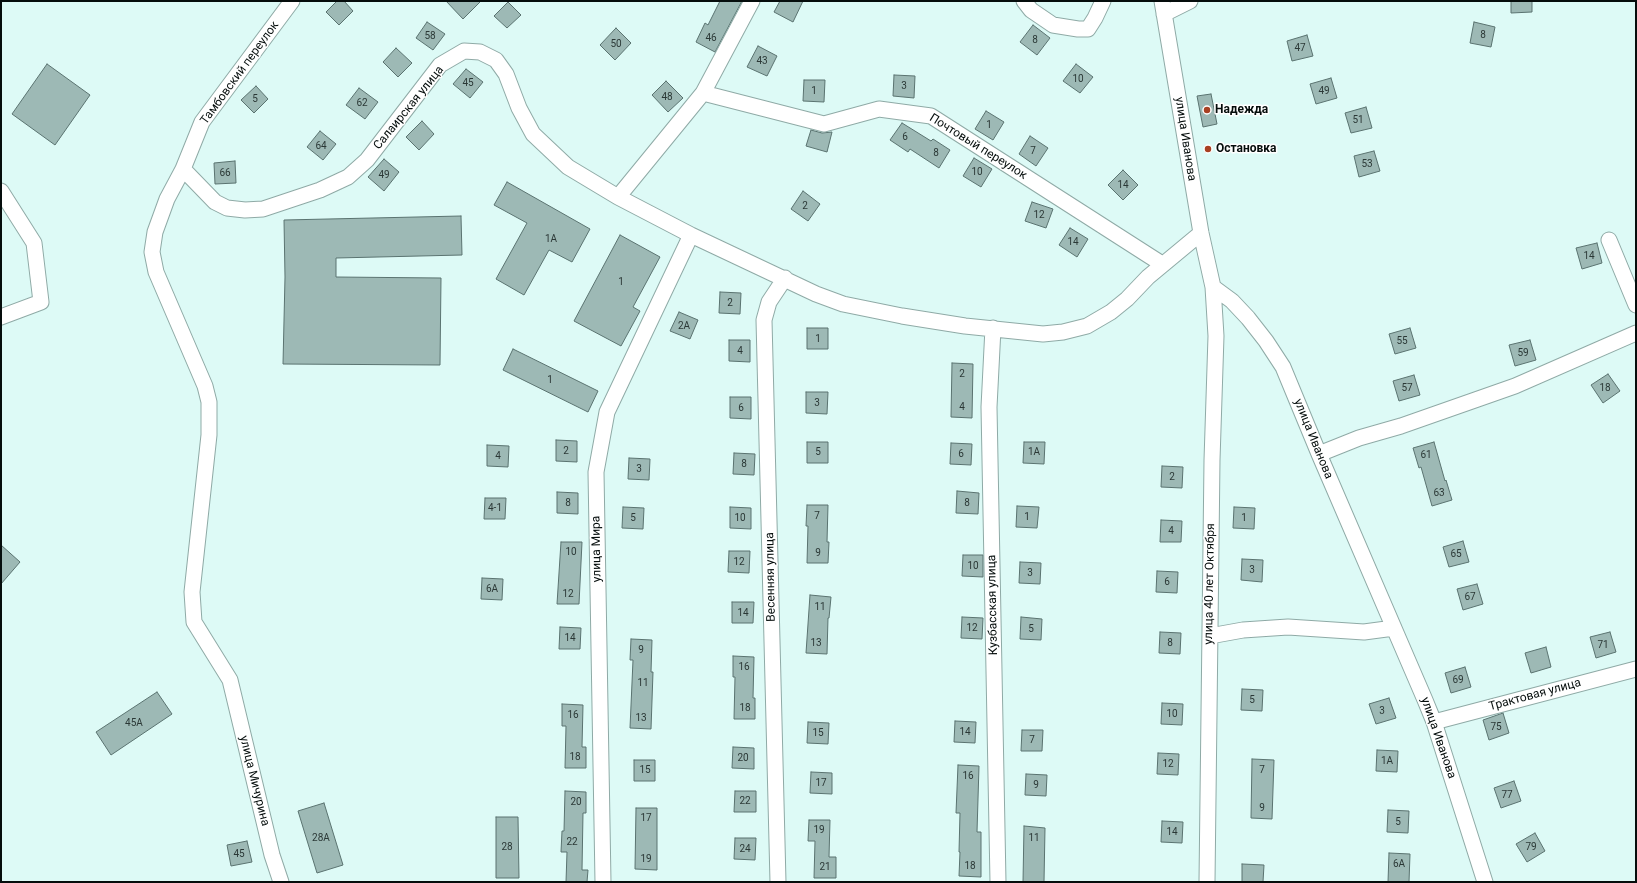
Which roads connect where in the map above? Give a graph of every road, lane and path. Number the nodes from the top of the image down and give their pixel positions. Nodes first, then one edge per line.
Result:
1 (292, 1) edge
2 (752, 1) edge
3 (1024, 1) edge
4 (1103, 1) edge
5 (1190, 1) edge
6 (1163, 7) edge
7 (703, 93) junction
8 (183, 169) junction
9 (1, 191) edge
10 (618, 197) junction
11 (1201, 233) junction
12 (691, 235) junction
13 (1609, 240) dead end
14 (1162, 264) junction
15 (785, 278) junction
16 (1213, 287) junction
17 (1636, 305) edge
18 (1, 317) edge
19 (994, 328) junction
20 (1636, 333) edge
21 (1319, 454) junction
22 (1394, 628) junction
23 (1210, 636) junction
24 (1636, 669) edge
25 (230, 680) joint
26 (1434, 722) junction
27 (281, 882) edge
28 (603, 882) edge
29 (778, 882) edge
30 (998, 882) edge
31 (1207, 882) edge
32 (1485, 882) edge

1 - 8 street, Тамбовский переулок
2 - 7 street
3 - 4 street
5 - 6 street
6 - 11 street, улица Иванова
7 - 10 street
7 - 14 street, Почтовый переулок
8 - 10 street, Салаирская улица
8 - 25 street, Тамбовский переулок
9 - 18 street
10 - 12 street, Салаирская улица
11 - 14 street, Салаирская улица
11 - 16 street, улица Иванова
12 - 15 street, Салаирская улица
12 - 28 street, улица Мира
13 - 17 street
14 - 19 street, Салаирская улица
15 - 19 street, Салаирская улица
15 - 29 street, Весенняя улица
16 - 21 street, улица Иванова
16 - 23 street, улица 40 лет Октября
19 - 30 street, Кузбасская улица
20 - 21 street
21 - 22 street, улица Иванова
22 - 23 street
22 - 26 street, улица Иванова
23 - 31 street, улица 40 лет Октября
24 - 26 street, Трактовая улица
25 - 27 street, улица Мичурина
26 - 32 street, улица Иванова

